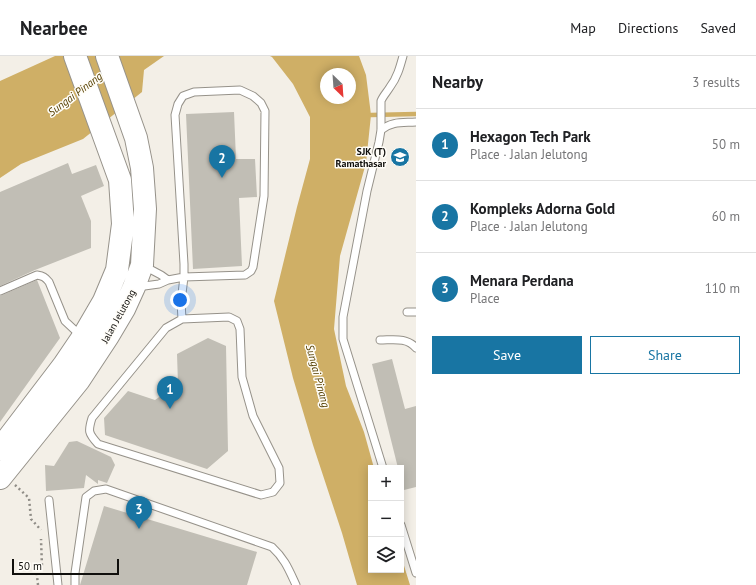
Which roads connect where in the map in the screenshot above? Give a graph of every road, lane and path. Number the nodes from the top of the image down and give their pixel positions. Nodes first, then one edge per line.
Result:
1 (75, 56) edge
2 (107, 56) edge
3 (403, 56) edge
4 (416, 122) edge
5 (381, 130) junction
6 (142, 265) junction
7 (184, 277) junction
8 (168, 280) junction
9 (134, 287) junction
10 (0, 291) edge
11 (407, 312) dead end
12 (416, 312) edge
13 (182, 319) junction
14 (82, 337) junction
15 (380, 340) dead end
16 (416, 348) edge
17 (0, 449) edge
18 (382, 465) edge
19 (6, 480) edge
20 (49, 500) dead end
21 (41, 530) dead end
22 (404, 535) edge
23 (41, 537) dead end
24 (416, 573) edge
25 (38, 585) edge
26 (58, 585) edge
27 (75, 585) edge
28 (296, 585) edge

1 - 14 main road, Jalan Jelutong
2 - 6 main road, Jalan Jelutong
3 - 5 lane
4 - 5 lane
5 - 18 lane
6 - 8 lane
6 - 9 main road, Jalan Jelutong
7 - 7 lane
7 - 8 lane
7 - 13 lane
8 - 9 lane
9 - 19 main road, Jalan Jelutong
10 - 14 lane
11 - 12 lane
13 - 13 lane
14 - 17 main road, Jalan Jelutong
15 - 16 lane
19 - 21 path
20 - 26 lane
22 - 24 lane
23 - 25 path
27 - 28 lane

